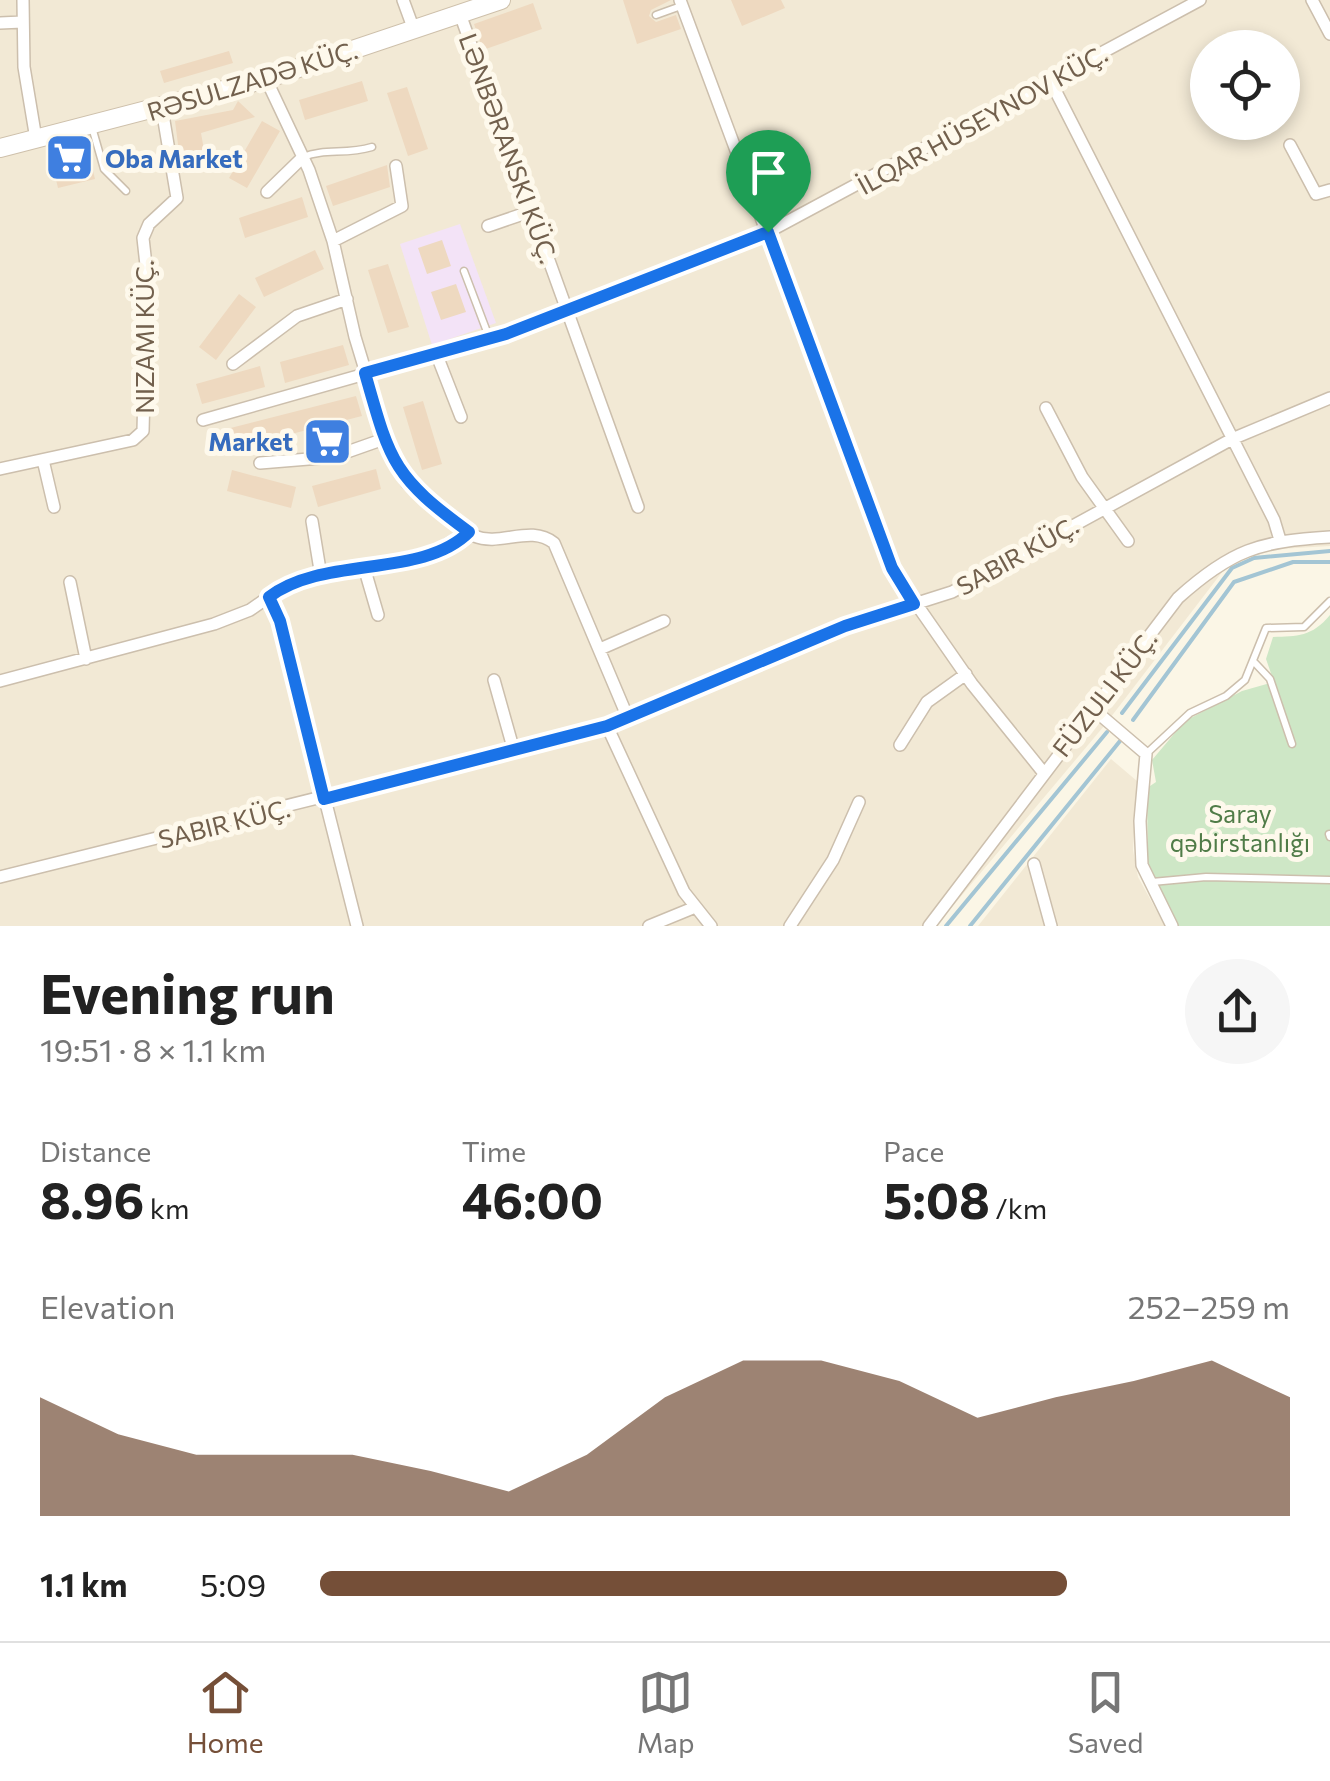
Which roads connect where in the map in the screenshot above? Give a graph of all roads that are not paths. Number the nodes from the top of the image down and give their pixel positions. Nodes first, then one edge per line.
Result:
1 (23, 0) edge
2 (403, 0) edge
3 (501, 0) edge
4 (1200, 0) edge
5 (1312, 0) edge
6 (681, 3) edge
7 (460, 14) junction
8 (656, 14) dead end
9 (22, 22) junction
10 (0, 23) edge
11 (414, 30) junction
12 (1330, 34) edge
13 (266, 79) junction
14 (1051, 82) junction
15 (162, 109) junction
16 (92, 126) junction
17 (36, 139) junction
18 (1290, 145) dead end
19 (372, 147) dead end
20 (0, 148) edge
21 (304, 157) junction
22 (396, 166) dead end
23 (1330, 190) edge
24 (126, 191) dead end
25 (267, 192) dead end
26 (532, 211) junction
27 (488, 226) dead end
28 (768, 232) junction
29 (333, 241) junction
30 (464, 271) dead end
31 (347, 299) junction
32 (568, 310) junction
33 (489, 338) junction
34 (436, 353) junction
35 (232, 364) dead end
36 (365, 373) junction
37 (1330, 398) edge
38 (1046, 408) dead end
39 (461, 417) dead end
40 (203, 420) dead end
41 (384, 439) junction
42 (1232, 439) junction
43 (43, 460) junction
44 (260, 462) dead end
45 (0, 469) edge
46 (1103, 506) junction
47 (54, 507) dead end
48 (638, 507) dead end
49 (312, 521) dead end
50 (469, 532) junction
51 (1330, 538) edge
52 (1280, 540) junction
53 (1128, 541) dead end
54 (364, 567) junction
55 (321, 576) junction
56 (70, 582) dead end
57 (269, 597) junction
58 (1330, 601) edge
59 (914, 604) junction
60 (378, 616) dead end
61 (664, 621) dead end
62 (600, 649) junction
63 (86, 659) junction
64 (1255, 663) junction
65 (966, 674) junction
66 (494, 680) dead end
67 (0, 681) edge
68 (1092, 708) junction
69 (628, 718) junction
70 (607, 726) junction
71 (1292, 744) dead end
72 (900, 745) dead end
73 (514, 751) junction
74 (1146, 754) junction
75 (1043, 772) junction
76 (324, 799) junction
77 (859, 802) dead end
78 (1034, 864) dead end
79 (0, 877) edge
80 (1330, 880) edge
81 (1148, 883) junction
82 (693, 908) junction
83 (357, 926) edge
84 (649, 926) edge
85 (711, 926) edge
86 (790, 926) edge
87 (929, 926) edge
88 (1051, 926) edge
89 (1172, 926) edge

1 - 9 street
2 - 11 street
3 - 7 main road, RƏSULZADƏ KÜÇ.
4 - 14 street, İLQAR HÜSEYNOV KÜÇ.
5 - 12 street
6 - 8 lane
6 - 28 street
7 - 11 main road, RƏSULZADƏ KÜÇ.
7 - 26 street, LƏNBƏRANSKI KÜÇ.
9 - 10 street
9 - 17 street
11 - 13 main road, RƏSULZADƏ KÜÇ.
13 - 15 main road, RƏSULZADƏ KÜÇ.
13 - 21 street
14 - 28 street, İLQAR HÜSEYNOV KÜÇ.
14 - 42 street
15 - 16 main road, RƏSULZADƏ KÜÇ.
15 - 43 street, NIZAMI KÜÇ.
16 - 17 main road, RƏSULZADƏ KÜÇ.
16 - 24 lane
17 - 20 main road, RƏSULZADƏ KÜÇ.
18 - 23 street
19 - 21 lane
21 - 25 street
21 - 29 street
22 - 29 street
26 - 27 street
26 - 32 street, LƏNBƏRANSKI KÜÇ.
28 - 32 street, İLQAR HÜSEYNOV KÜÇ.
28 - 59 street
29 - 31 street
30 - 33 lane
31 - 35 street
31 - 36 street
32 - 33 street, İLQAR HÜSEYNOV KÜÇ.
32 - 48 street, LƏNBƏRANSKI KÜÇ.
33 - 34 street, İLQAR HÜSEYNOV KÜÇ.
34 - 36 street, İLQAR HÜSEYNOV KÜÇ.
34 - 39 street
36 - 40 street, İLQAR HÜSEYNOV KÜÇ.
36 - 41 street
37 - 42 street, SABIR KÜÇ.
38 - 46 street
41 - 44 street
41 - 50 street
42 - 46 street, SABIR KÜÇ.
42 - 52 street
43 - 45 street, NIZAMI KÜÇ.
43 - 47 street
46 - 53 street
46 - 59 street, SABIR KÜÇ.
49 - 55 street
50 - 54 street
50 - 62 street
51 - 52 street, FÜZULI KÜÇ.
52 - 68 street, FÜZULI KÜÇ.
54 - 55 street
54 - 60 street
55 - 57 street
56 - 63 street
57 - 63 street
57 - 76 street
58 - 64 lane
59 - 65 street
59 - 69 street, SABIR KÜÇ.
61 - 62 street
62 - 69 street
63 - 67 street
64 - 71 lane
64 - 74 lane
65 - 72 street
65 - 75 street
66 - 73 street
68 - 74 street
68 - 75 street, FÜZULI KÜÇ.
69 - 70 street, SABIR KÜÇ.
70 - 73 street, SABIR KÜÇ.
70 - 82 street
73 - 76 street, SABIR KÜÇ.
74 - 81 street
75 - 87 street, FÜZULI KÜÇ.
76 - 79 street, SABIR KÜÇ.
76 - 83 street
77 - 86 street
78 - 88 street
80 - 81 lane
81 - 89 street
82 - 84 street
82 - 85 street

